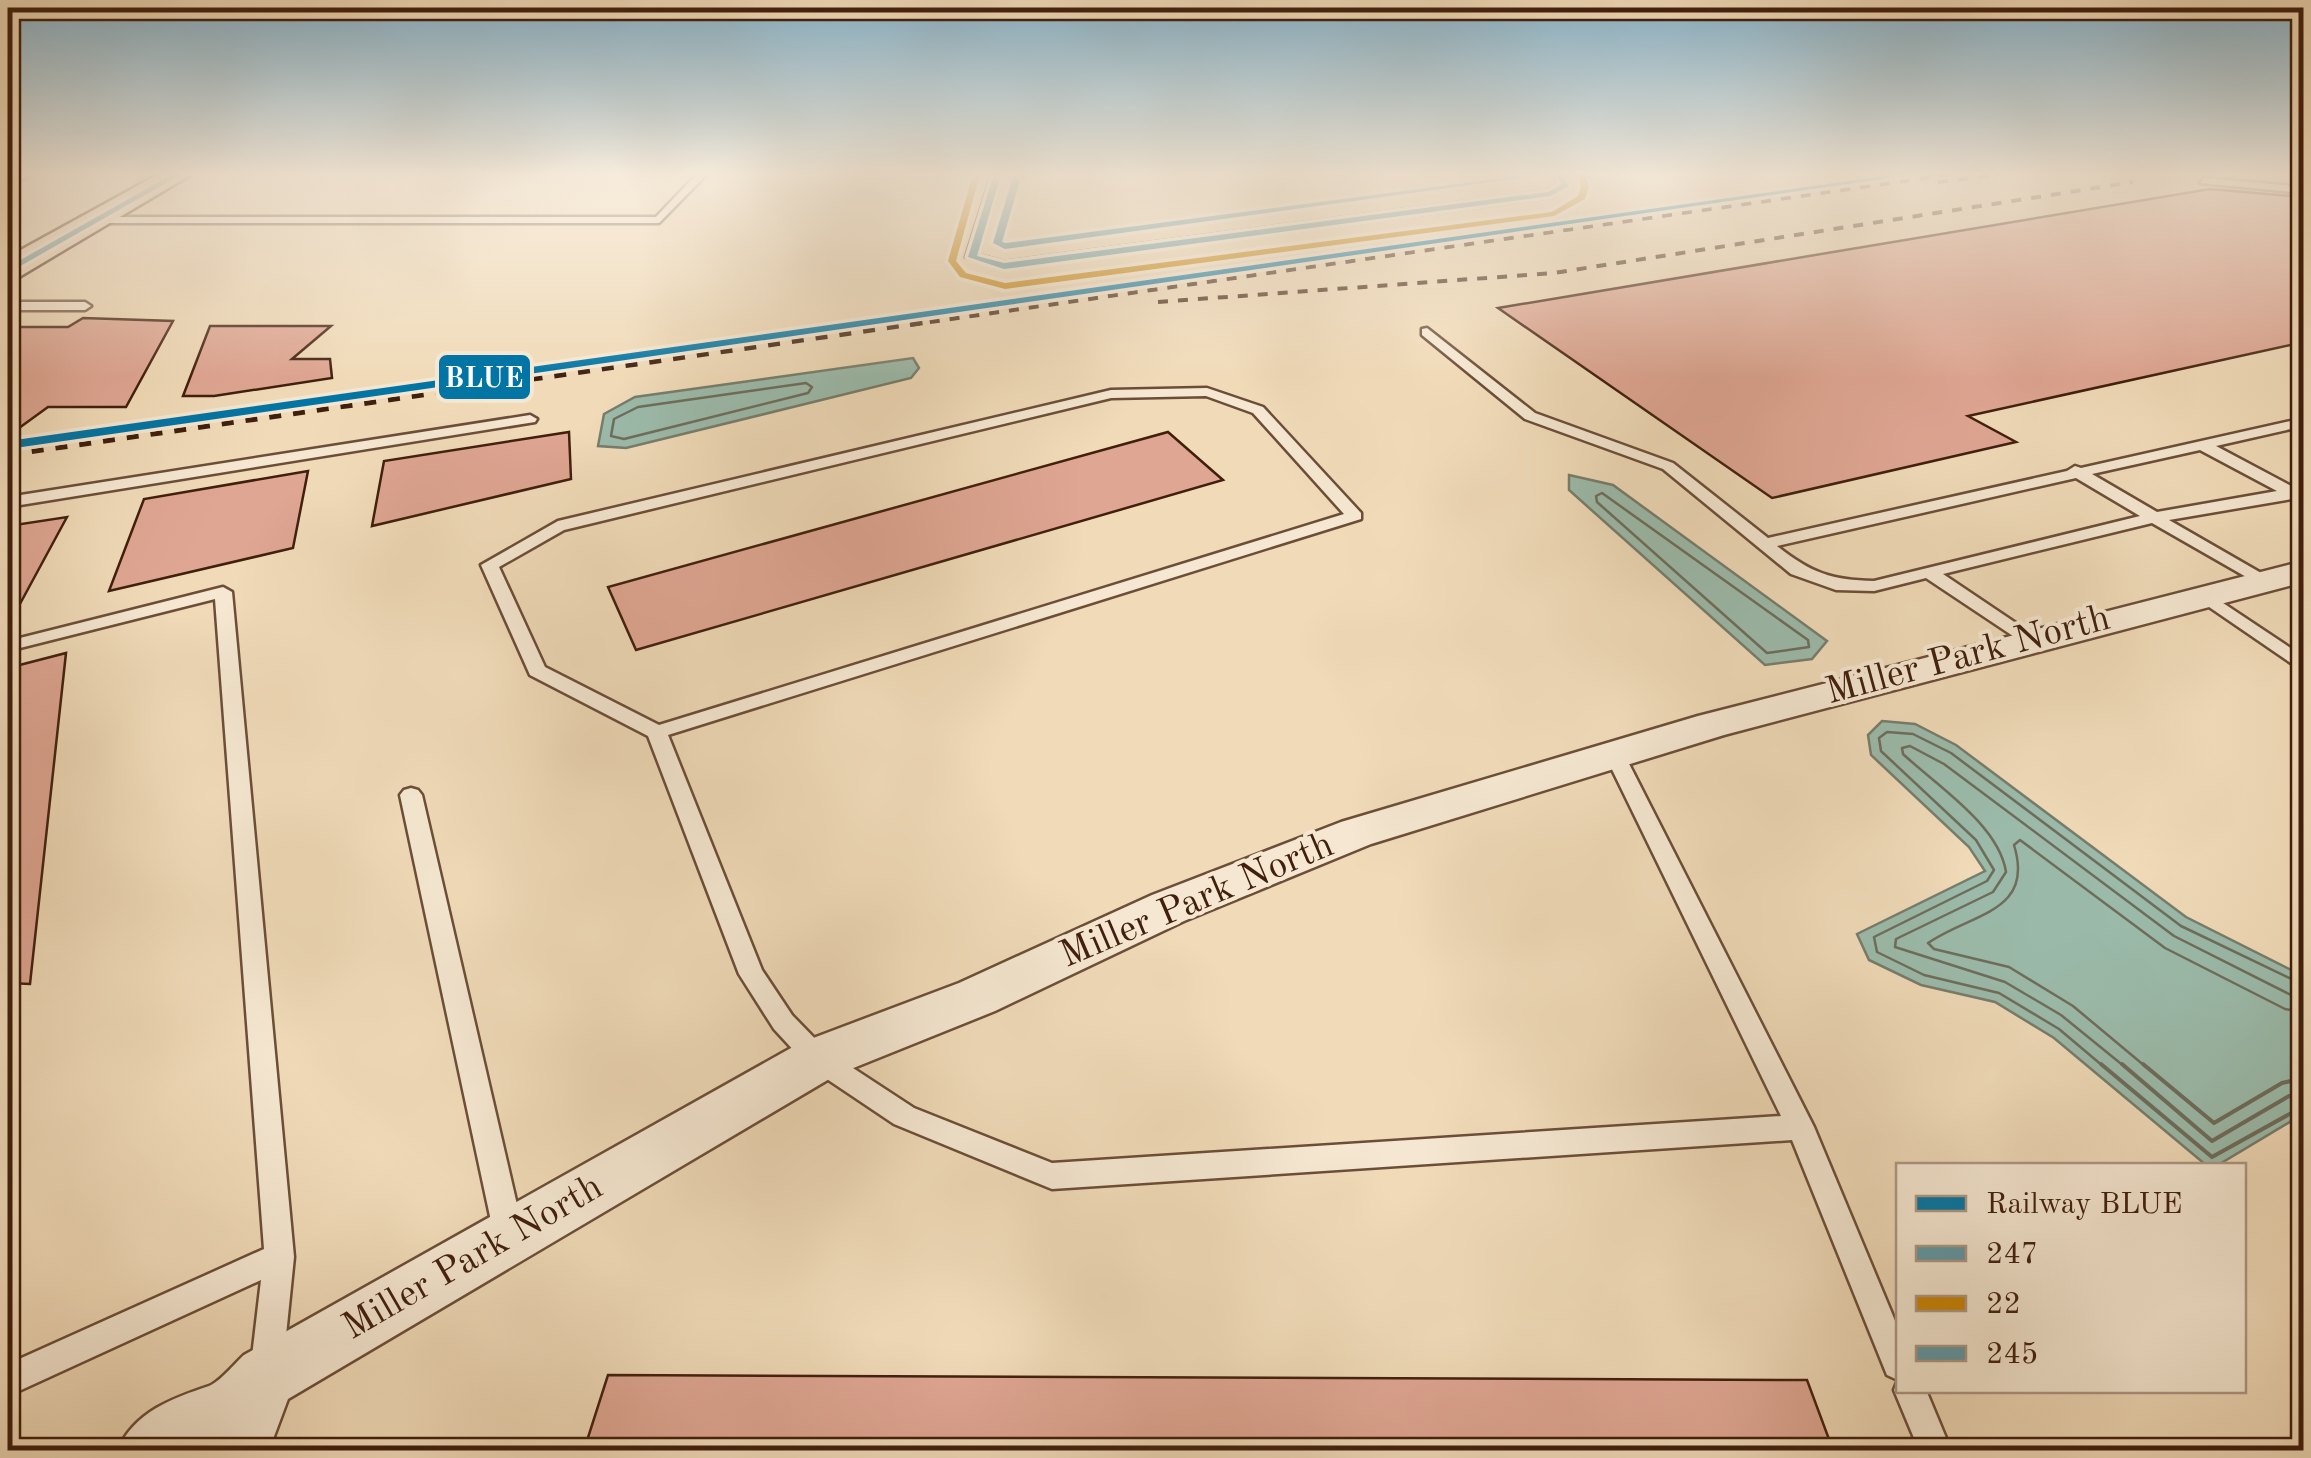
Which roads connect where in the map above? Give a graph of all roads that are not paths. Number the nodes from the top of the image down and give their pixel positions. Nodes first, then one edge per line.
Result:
1 (57, 242) edge
2 (976, 242) edge
3 (1190, 242) edge
4 (8, 270) edge
5 (8, 306) edge
6 (85, 306) dead end
7 (1426, 332) dead end
8 (530, 420) dead end
9 (2304, 422) edge
10 (2200, 444) junction
11 (2076, 471) junction
12 (2300, 495) edge
13 (8, 502) edge
14 (2157, 518) junction
15 (1764, 544) junction
16 (1930, 573) junction
17 (2283, 576) edge
18 (2202, 594) junction
19 (2028, 640) junction
20 (8, 646) edge
21 (2304, 647) edge
22 (2281, 650) junction
23 (2304, 666) edge
24 (657, 732) junction
25 (1615, 755) junction
26 (411, 795) dead end
27 (818, 1059) junction
28 (1800, 1127) junction
29 (510, 1237) junction
30 (278, 1257) junction
31 (1896, 1359) edge
32 (266, 1378) junction
33 (8, 1380) edge
34 (1911, 1393) edge
35 (151, 1450) edge
36 (187, 1450) edge
37 (236, 1450) edge
38 (1935, 1450) edge

1 - 4 main road
2 - 3 lane
5 - 6 lane
7 - 15 lane
8 - 13 lane
9 - 10 lane
10 - 11 lane
10 - 12 lane
11 - 14 lane
11 - 15 lane
12 - 14 lane
14 - 16 lane
14 - 17 lane
15 - 16 lane
16 - 19 lane
17 - 18 street, Miller Park North
18 - 19 street, Miller Park North
18 - 22 lane
19 - 25 street, Miller Park North
20 - 30 lane
21 - 22 lane
22 - 23 lane
24 - 24 lane
24 - 27 lane
25 - 27 street, Miller Park North
25 - 28 lane
26 - 29 lane
27 - 28 lane
27 - 29 street, Miller Park North
28 - 31 lane
29 - 32 street, Miller Park North
30 - 32 lane
30 - 33 lane
32 - 35 street
32 - 36 street, Miller Park North
32 - 37 street
34 - 38 lane

